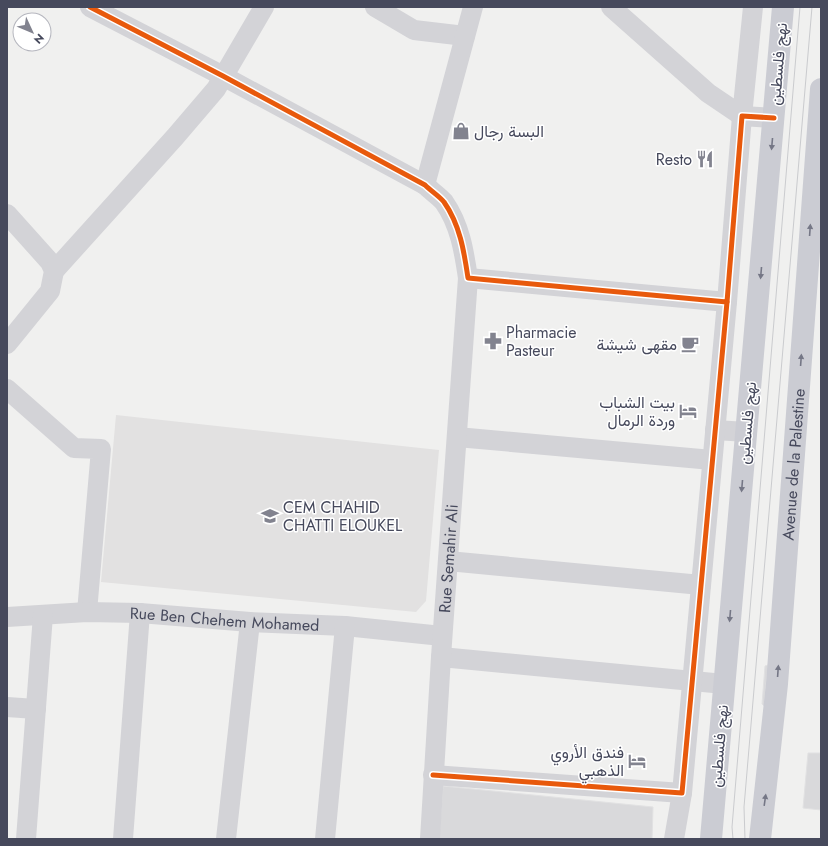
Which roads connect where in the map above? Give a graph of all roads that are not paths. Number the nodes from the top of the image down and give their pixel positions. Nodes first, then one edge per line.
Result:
1 (90, 7) edge
2 (264, 7) edge
3 (375, 7) edge
4 (473, 7) edge
5 (611, 7) edge
6 (753, 7) edge
7 (782, 7) edge
8 (466, 36) junction
9 (223, 76) junction
10 (821, 89) edge
11 (742, 116) junction
12 (774, 118) junction
13 (425, 185) junction
14 (7, 214) edge
15 (54, 271) junction
16 (468, 278) junction
17 (726, 302) junction
18 (7, 344) edge
19 (7, 389) edge
20 (715, 430) junction
21 (747, 432) junction
22 (457, 437) junction
23 (712, 460) junction
24 (448, 561) junction
25 (701, 585) junction
26 (87, 612) junction
27 (140, 613) junction
28 (43, 615) junction
29 (7, 617) edge
30 (250, 622) junction
31 (345, 626) junction
32 (442, 636) junction
33 (441, 657) junction
34 (692, 681) junction
35 (724, 684) junction
36 (7, 707) edge
37 (36, 709) junction
38 (433, 775) junction
39 (682, 793) junction
40 (26, 839) edge
41 (123, 839) edge
42 (226, 839) edge
43 (325, 839) edge
44 (430, 839) edge
45 (674, 839) edge
46 (711, 839) edge
47 (760, 839) edge

1 - 9 street, Rue Semahir Ali
2 - 9 street
3 - 8 street
4 - 8 street
5 - 11 street
6 - 11 street
7 - 12 main road, نهج فلسطين
8 - 13 street
9 - 13 street, Rue Semahir Ali
9 - 15 street
47 -> 10 main road, Avenue de la Palestine
11 - 12 street
11 - 17 street
12 -> 21 main road, نهج فلسطين
13 - 16 street, Rue Semahir Ali
14 - 15 street
15 - 18 street
16 - 17 street
16 - 22 street, Rue Semahir Ali
17 - 20 street
19 - 26 street
20 - 21 street
20 - 23 street
21 -> 35 main road, نهج فلسطين
22 - 23 street
22 - 24 street, Rue Semahir Ali
23 - 25 street
24 - 25 street
24 - 32 street, Rue Semahir Ali
25 - 34 street
26 - 27 street, Rue Ben Chehem Mohamed
26 - 28 street, Rue Ben Chehem Mohamed
27 - 30 street, Rue Ben Chehem Mohamed
27 - 41 street
28 - 29 street, Rue Ben Chehem Mohamed
28 - 37 street
30 - 31 street, Rue Ben Chehem Mohamed
30 - 42 street
31 - 32 street, Rue Ben Chehem Mohamed
31 - 43 street
32 - 33 street, Rue Semahir Ali
33 - 34 street
33 - 38 street, Rue Semahir Ali
34 - 35 street
34 - 39 street
35 - 46 main road, نهج فلسطين
36 - 37 street
37 - 40 street
38 - 39 street
38 - 44 street, Rue Semahir Ali
39 - 45 street

